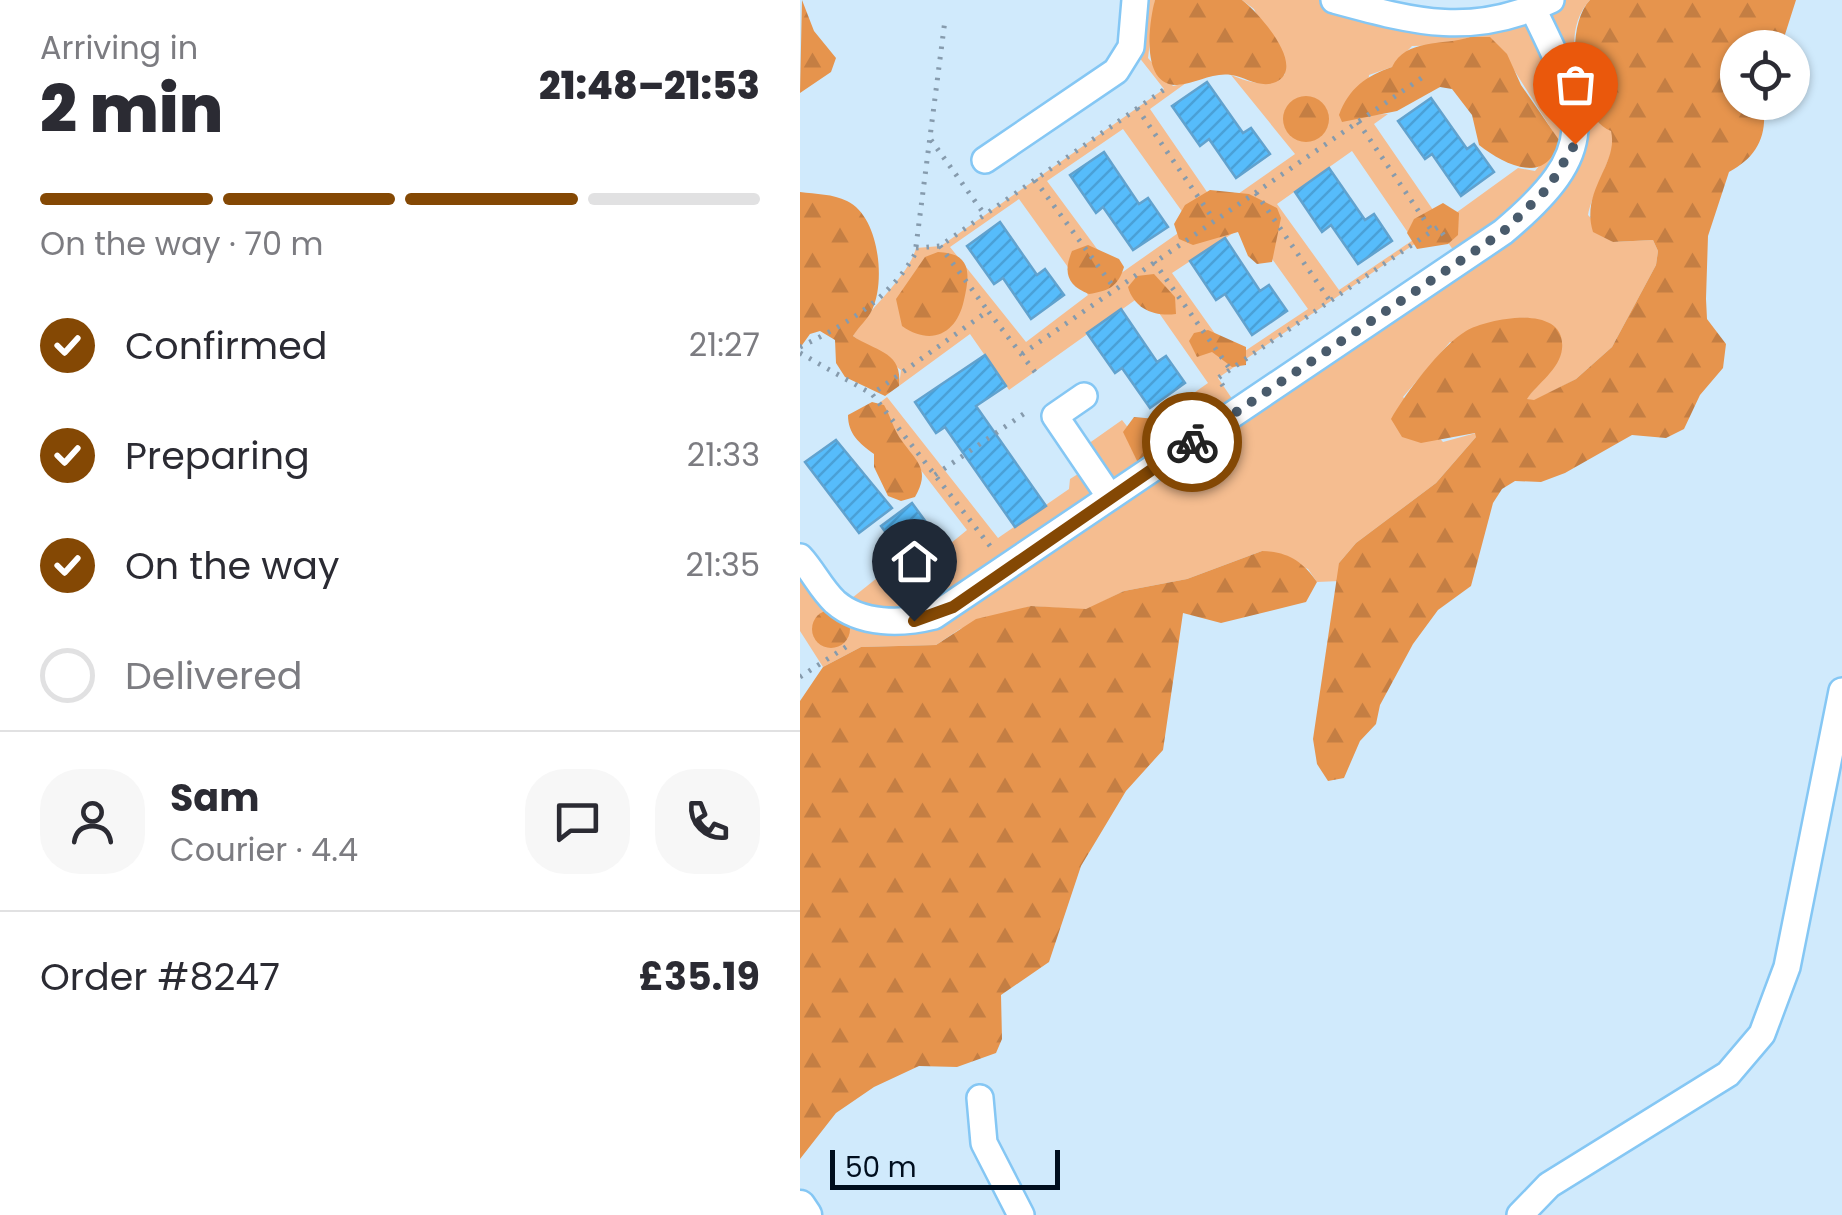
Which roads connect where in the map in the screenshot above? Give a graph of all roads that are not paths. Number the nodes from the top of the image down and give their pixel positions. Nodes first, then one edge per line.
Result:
1 (1136, 0) edge
2 (1334, 0) edge
3 (1542, 4) edge
4 (985, 160) dead end
5 (1084, 396) dead end
6 (1110, 497) junction
7 (800, 558) edge
8 (1842, 690) edge
9 (980, 1098) dead end
10 (800, 1206) edge
11 (806, 1215) edge
12 (1021, 1215) edge
13 (1520, 1215) edge

1 - 4 street
2 - 3 street
3 - 6 street
5 - 6 street
6 - 7 street
8 - 13 street
9 - 12 street
10 - 11 street

